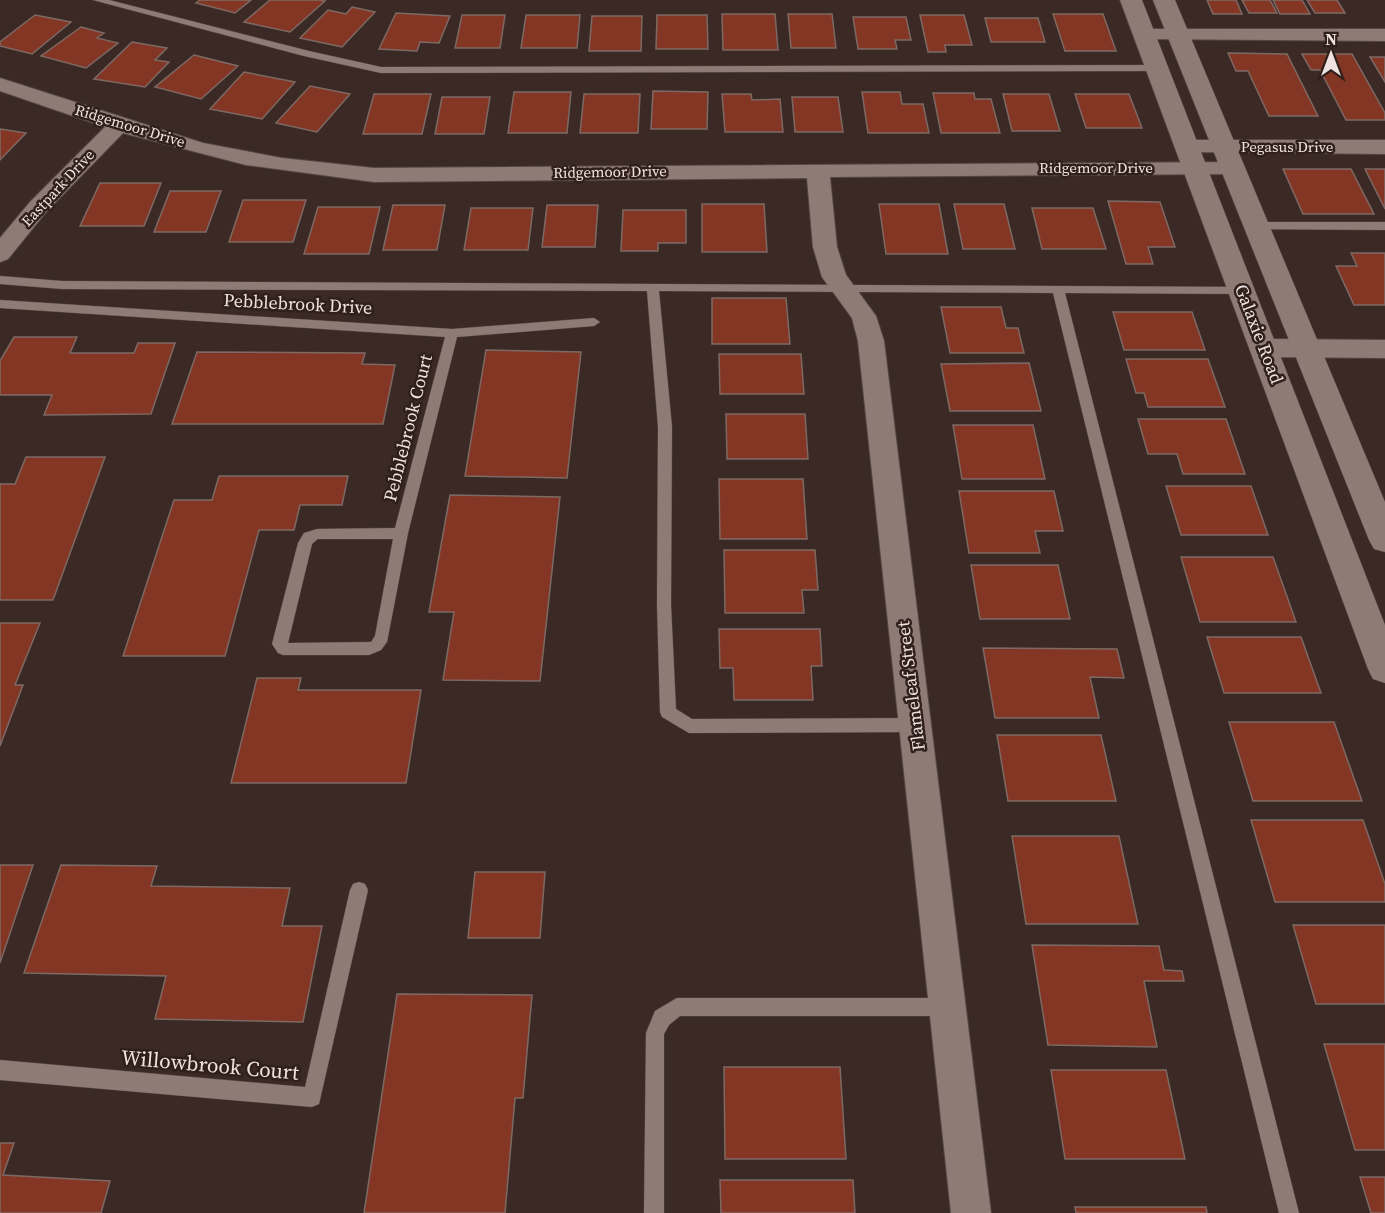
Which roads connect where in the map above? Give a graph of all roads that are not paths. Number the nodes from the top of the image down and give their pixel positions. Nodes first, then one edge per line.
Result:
1 (98, 0) edge
2 (1131, 0) edge
3 (1164, 0) edge
4 (1145, 35) junction
5 (1179, 35) junction
6 (1385, 35) edge
7 (1158, 68) junction
8 (0, 84) edge
9 (120, 124) junction
10 (1385, 147) edge
11 (1228, 157) junction
12 (1192, 158) junction
13 (818, 170) junction
14 (1256, 226) junction
15 (1385, 226) edge
16 (0, 254) edge
17 (0, 280) edge
18 (653, 288) junction
19 (842, 288) junction
20 (1058, 289) junction
21 (1243, 290) junction
22 (0, 304) edge
23 (594, 322) dead end
24 (452, 333) junction
25 (1264, 348) junction
26 (1305, 348) junction
27 (1385, 349) edge
28 (1376, 499) edge
29 (402, 533) junction
30 (1385, 540) edge
31 (1385, 669) edge
32 (915, 725) junction
33 (359, 890) dead end
34 (947, 1007) junction
35 (0, 1070) edge
36 (654, 1213) edge
37 (971, 1213) edge
38 (1288, 1213) edge

1 - 7 lane
2 - 4 street, Galaxie Road
3 - 5 street, Galaxie Road
4 - 5 street
4 - 7 street, Galaxie Road
5 - 6 street
5 - 11 street, Galaxie Road
7 - 12 street, Galaxie Road
8 - 9 street, Ridgemoor Drive
9 - 13 street, Ridgemoor Drive
9 - 16 street, Eastpark Drive
10 - 11 street, Pegasus Drive
11 - 12 street, Ridgemoor Drive
11 - 14 street, Galaxie Road
12 - 13 street, Ridgemoor Drive
12 - 21 street, Galaxie Road
13 - 19 street, Flameleaf Street
14 - 15 lane
14 - 26 street, Galaxie Road
17 - 18 lane
18 - 19 lane
18 - 32 lane
19 - 20 lane
19 - 32 street, Flameleaf Street
20 - 21 lane
20 - 38 lane
21 - 25 street, Galaxie Road
22 - 24 lane, Pebblebrook Drive
23 - 24 lane, Pebblebrook Drive
24 - 29 lane, Pebblebrook Court
25 - 26 street
25 - 31 street, Galaxie Road
26 - 27 street
26 - 28 street, Galaxie Road
28 - 30 street, Galaxie Road
29 - 29 lane, Pebblebrook Court
32 - 34 street, Flameleaf Street
33 - 35 lane, Willowbrook Court
34 - 36 lane
34 - 37 street, Flameleaf Street

